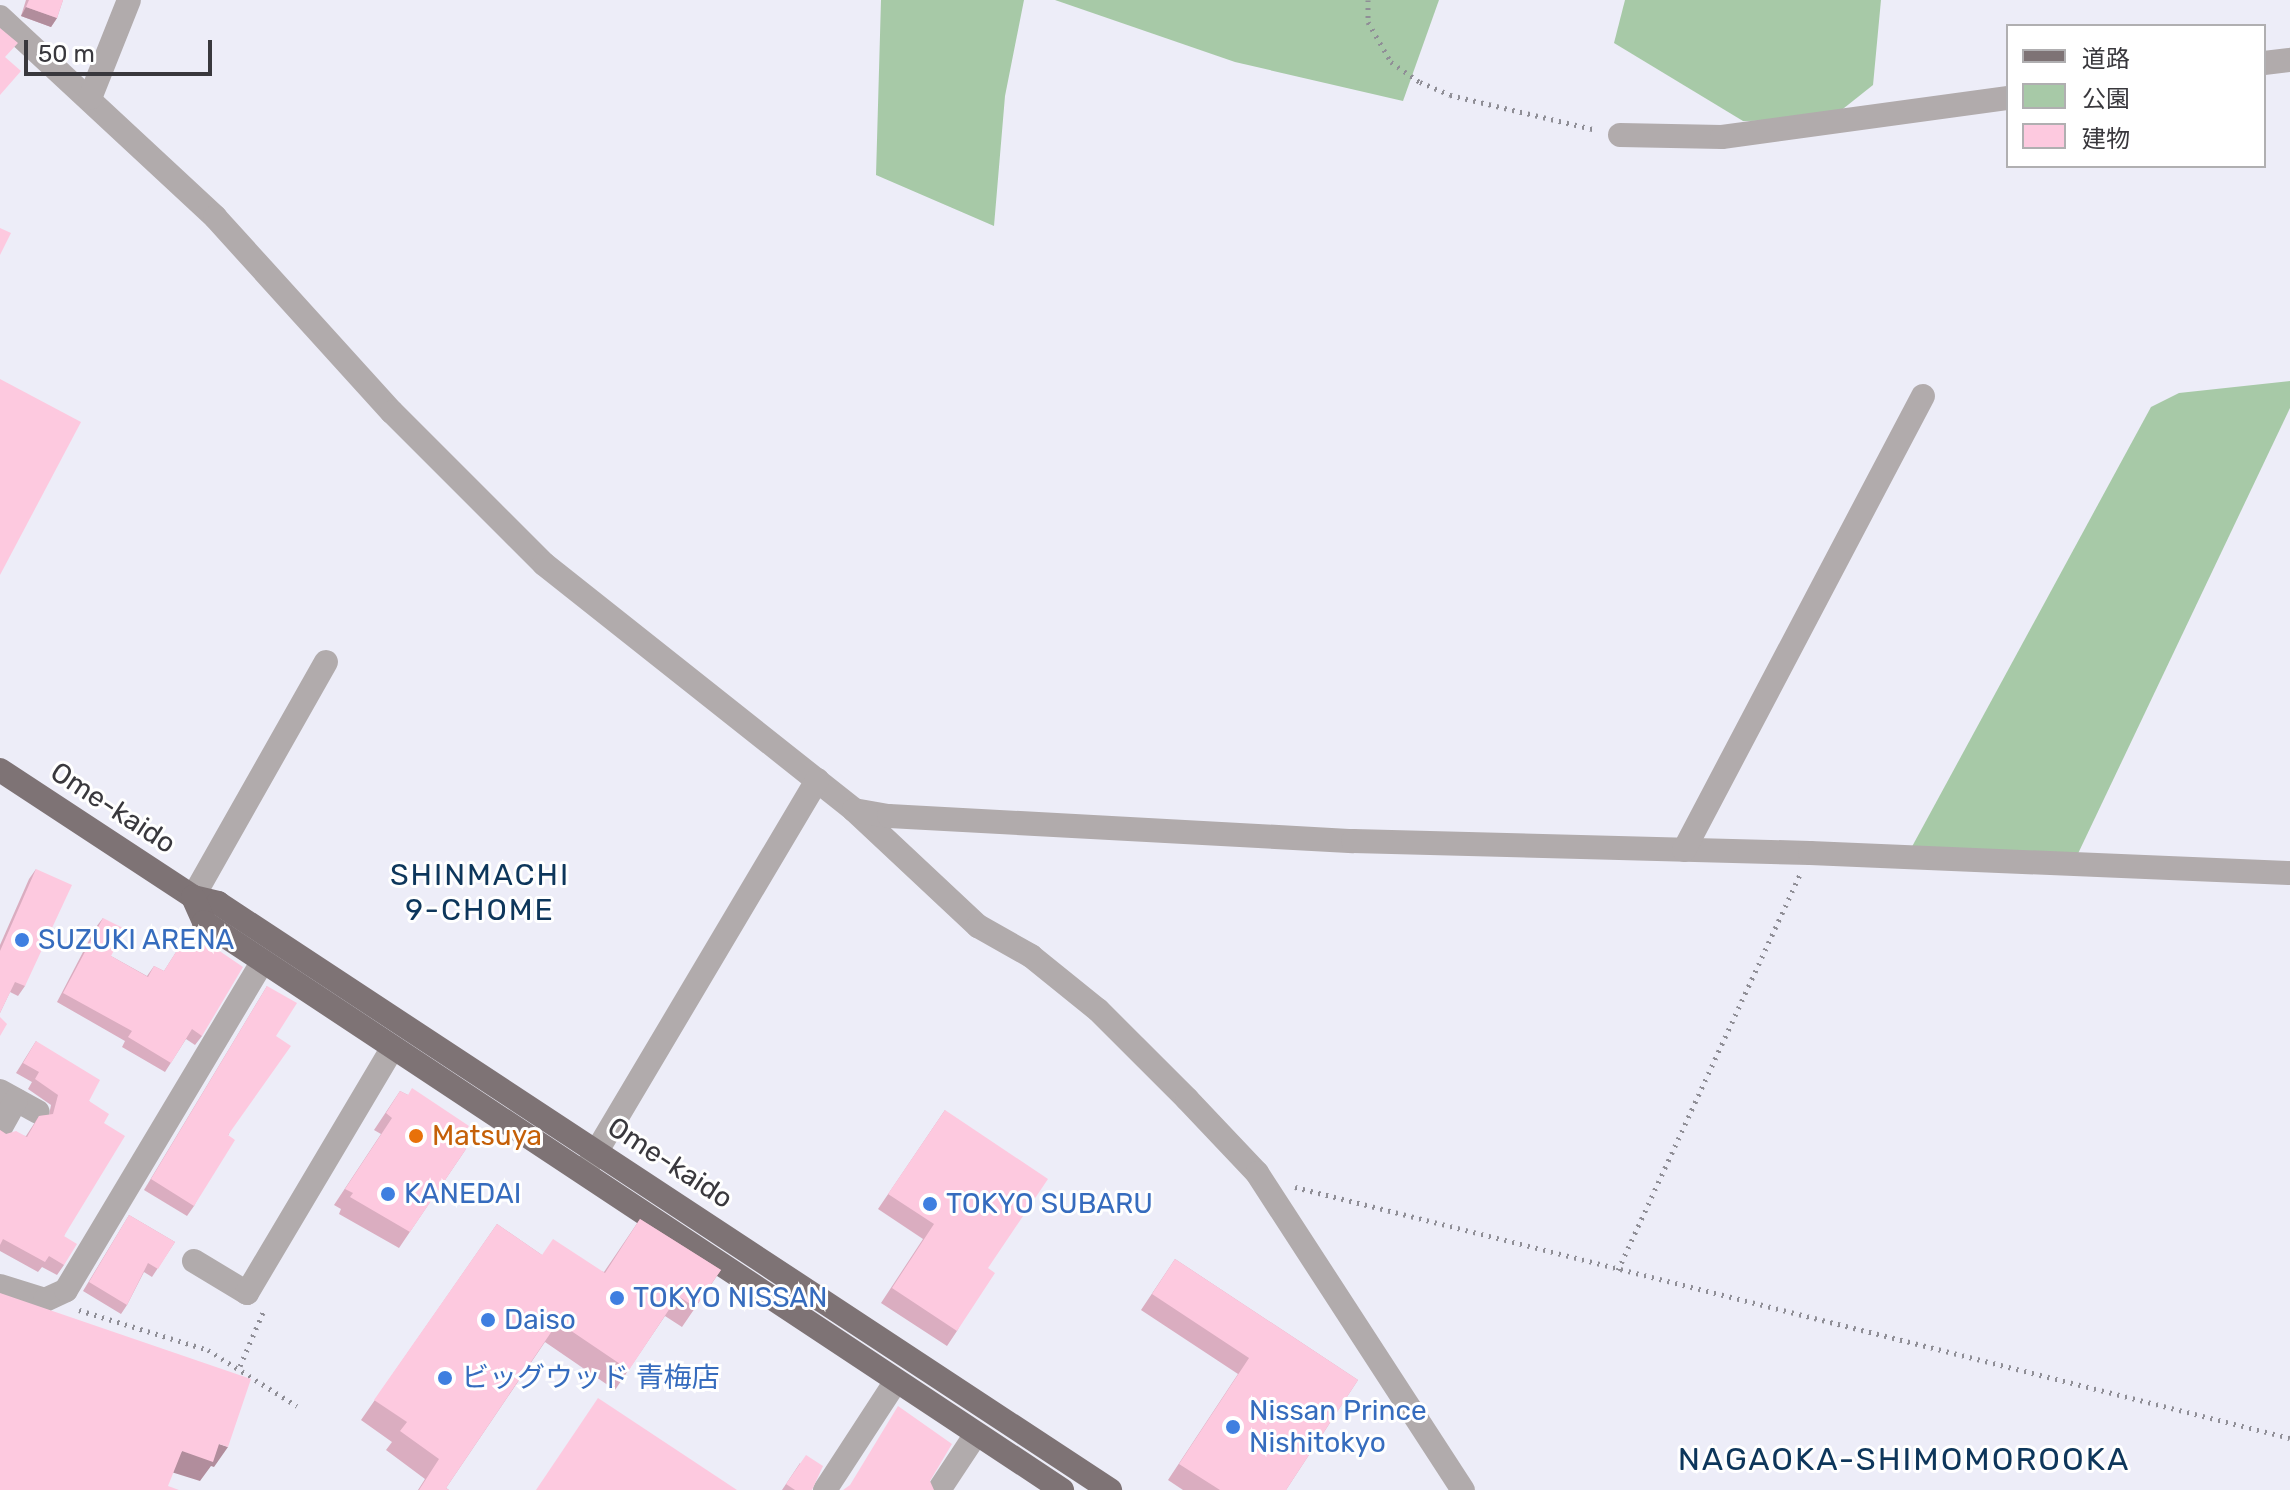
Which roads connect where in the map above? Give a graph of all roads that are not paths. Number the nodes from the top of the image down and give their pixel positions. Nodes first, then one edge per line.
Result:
1 (129, 0) edge
2 (0, 17) edge
3 (2290, 60) edge
4 (2266, 63) edge
5 (90, 98) junction
6 (2006, 98) edge
7 (1620, 135) road end
8 (1923, 396) dead end
9 (326, 662) dead end
10 (0, 770) edge
11 (817, 780) junction
12 (854, 810) junction
13 (1684, 850) junction
14 (2290, 873) edge
15 (193, 897) junction
16 (263, 961) junction
17 (392, 1049) junction
18 (8, 1096) edge
19 (38, 1112) dead end
20 (0, 1129) edge
21 (597, 1151) junction
22 (582, 1176) junction
23 (194, 1261) dead end
24 (0, 1286) edge
25 (896, 1381) junction
26 (976, 1434) junction
27 (1051, 1487) edge
28 (825, 1490) edge
29 (939, 1490) edge
30 (1110, 1490) edge
31 (1463, 1490) edge

1 - 5 street
2 - 5 street
3 - 4 street
5 - 11 street
6 - 7 street
8 - 13 street
9 - 15 street
10 - 15 main road, Ome-kaido
11 - 12 street
11 - 21 street
12 - 13 street
12 - 31 street
13 - 14 street
15 - 16 main road, Ome-kaido
15 - 21 main road, Ome-kaido
16 - 17 main road, Ome-kaido
16 - 24 street
17 - 22 main road, Ome-kaido
17 - 23 street
18 - 19 street
18 - 20 street
21 - 22 street
21 - 30 main road, Ome-kaido
22 - 25 main road, Ome-kaido
25 - 26 main road, Ome-kaido
25 - 28 street
26 - 27 main road, Ome-kaido
26 - 29 street

